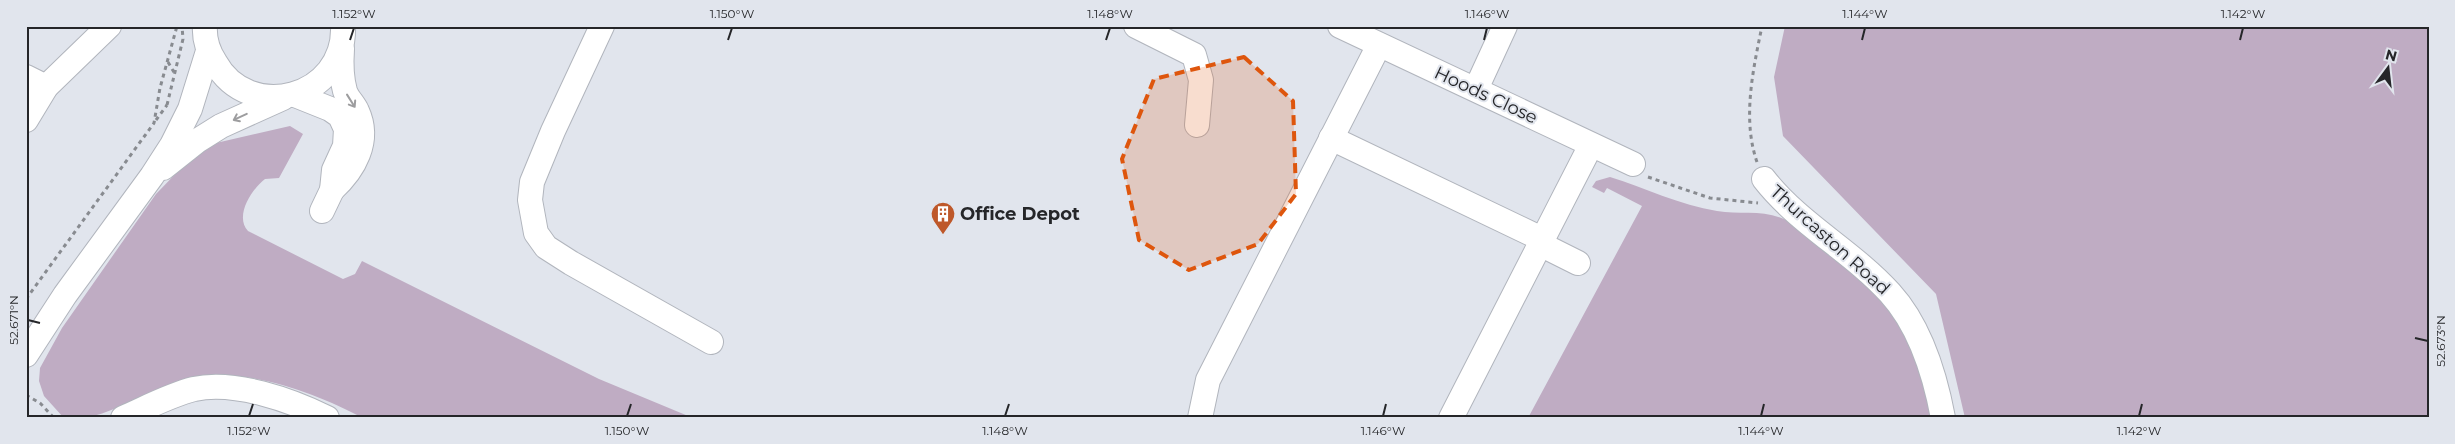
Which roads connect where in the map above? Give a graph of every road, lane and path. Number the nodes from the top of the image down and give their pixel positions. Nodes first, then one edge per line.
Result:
1 (109, 26) edge
2 (177, 26) edge
3 (182, 26) edge
4 (205, 26) edge
5 (602, 26) edge
6 (1136, 26) edge
7 (1340, 26) edge
8 (1505, 26) edge
9 (1762, 26) edge
10 (343, 32) edge
11 (1379, 45) junction
12 (208, 51) junction
13 (36, 82) edge
14 (1476, 89) junction
15 (290, 96) junction
16 (165, 114) dead end
17 (26, 120) edge
18 (1197, 125) dead end
19 (1332, 138) junction
20 (1591, 145) junction
21 (1633, 164) joint
22 (152, 176) junction
23 (1764, 178) joint
24 (1780, 199) junction
25 (1541, 242) junction
26 (1578, 263) dead end
27 (26, 299) edge
28 (711, 342) dead end
29 (26, 355) edge
30 (26, 395) edge
31 (54, 418) edge
32 (123, 418) edge
33 (327, 418) edge
34 (1200, 418) edge
35 (1451, 418) edge
36 (1943, 418) edge

1 - 13 street
2 - 27 path
3 - 16 path
4 - 12 street
5 - 28 street
6 - 18 street
7 - 11 street, Hoods Close
8 - 14 street
9 - 23 path, Thurcaston Road
10 - 15 street
10 -> 15 street
11 - 14 street, Hoods Close
11 - 19 street
12 - 15 street
12 - 22 street
13 - 17 street
14 - 20 street, Hoods Close
15 -> 22 street
19 - 25 street
19 - 34 street
20 - 21 street, Hoods Close
20 - 25 street
21 - 24 path
22 - 29 street
23 - 24 street, Thurcaston Road
24 - 36 street, Thurcaston Road
25 - 26 street
25 - 35 street
30 - 31 path
32 - 33 street

